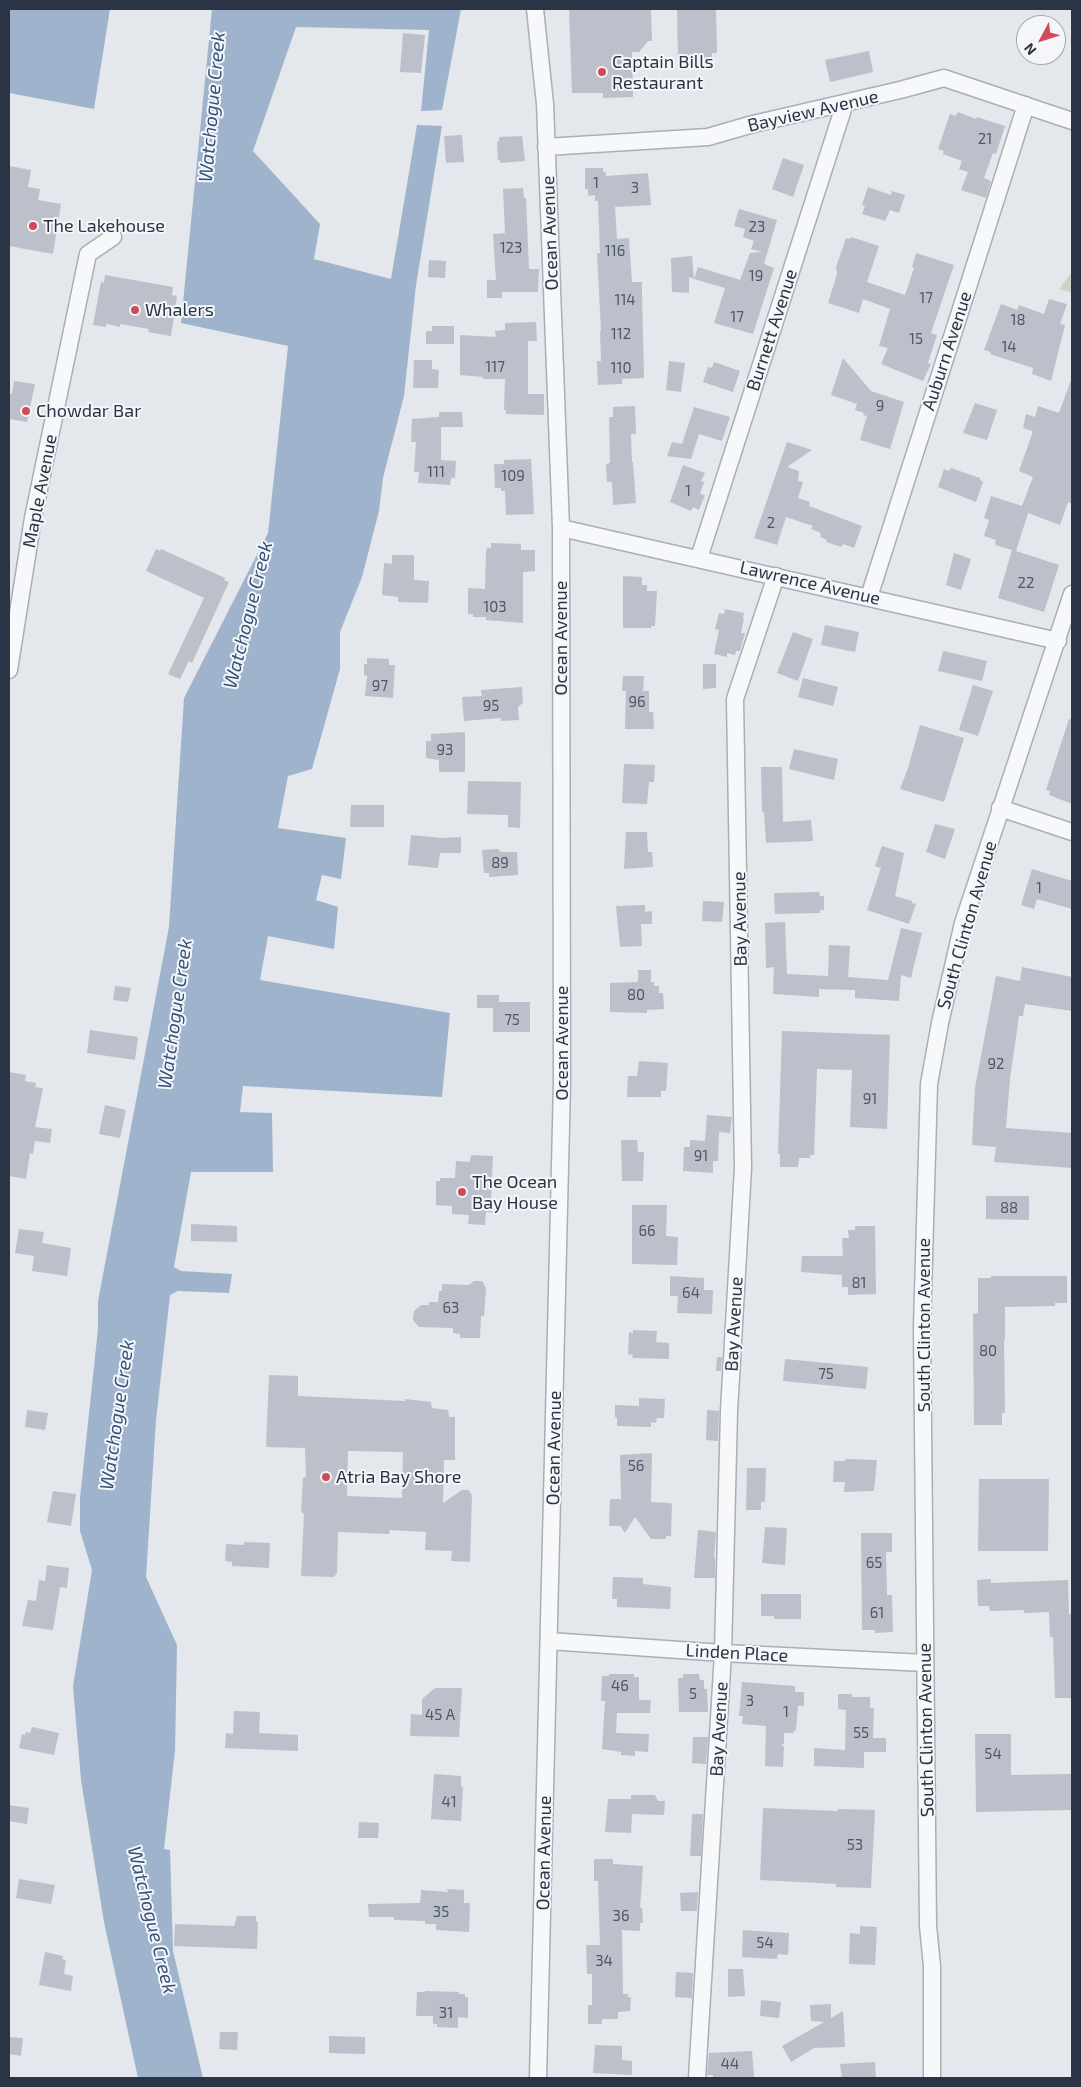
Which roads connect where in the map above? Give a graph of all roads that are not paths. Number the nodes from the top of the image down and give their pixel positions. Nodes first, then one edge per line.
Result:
1 (535, 9) edge
2 (845, 103) junction
3 (1026, 105) junction
4 (1072, 121) edge
5 (546, 147) junction
6 (113, 237) dead end
7 (561, 528) junction
8 (698, 558) junction
9 (776, 576) junction
10 (1072, 594) edge
11 (869, 597) junction
12 (1058, 641) junction
13 (9, 670) edge
14 (1000, 808) junction
15 (1072, 832) edge
16 (549, 1641) junction
17 (723, 1653) junction
18 (925, 1662) junction
19 (538, 2078) edge
20 (697, 2078) edge
21 (932, 2078) edge

1 - 5 street, Ocean Avenue
2 - 3 street, Bayview Avenue
2 - 5 street, Bayview Avenue
2 - 8 street, Burnett Avenue
3 - 4 street, Bayview Avenue
3 - 11 street, Auburn Avenue
5 - 7 street, Ocean Avenue
6 - 13 street, Maple Avenue
7 - 8 street, Lawrence Avenue
7 - 16 street, Ocean Avenue
8 - 9 street, Lawrence Avenue
9 - 11 street, Lawrence Avenue
9 - 17 street, Bay Avenue
10 - 12 street, South Clinton Avenue
11 - 12 street, Lawrence Avenue
12 - 14 street, South Clinton Avenue
14 - 15 street
14 - 18 street, South Clinton Avenue
16 - 17 street, Linden Place
16 - 19 street, Ocean Avenue
17 - 18 street, Linden Place
17 - 20 street, Bay Avenue
18 - 21 street, South Clinton Avenue

